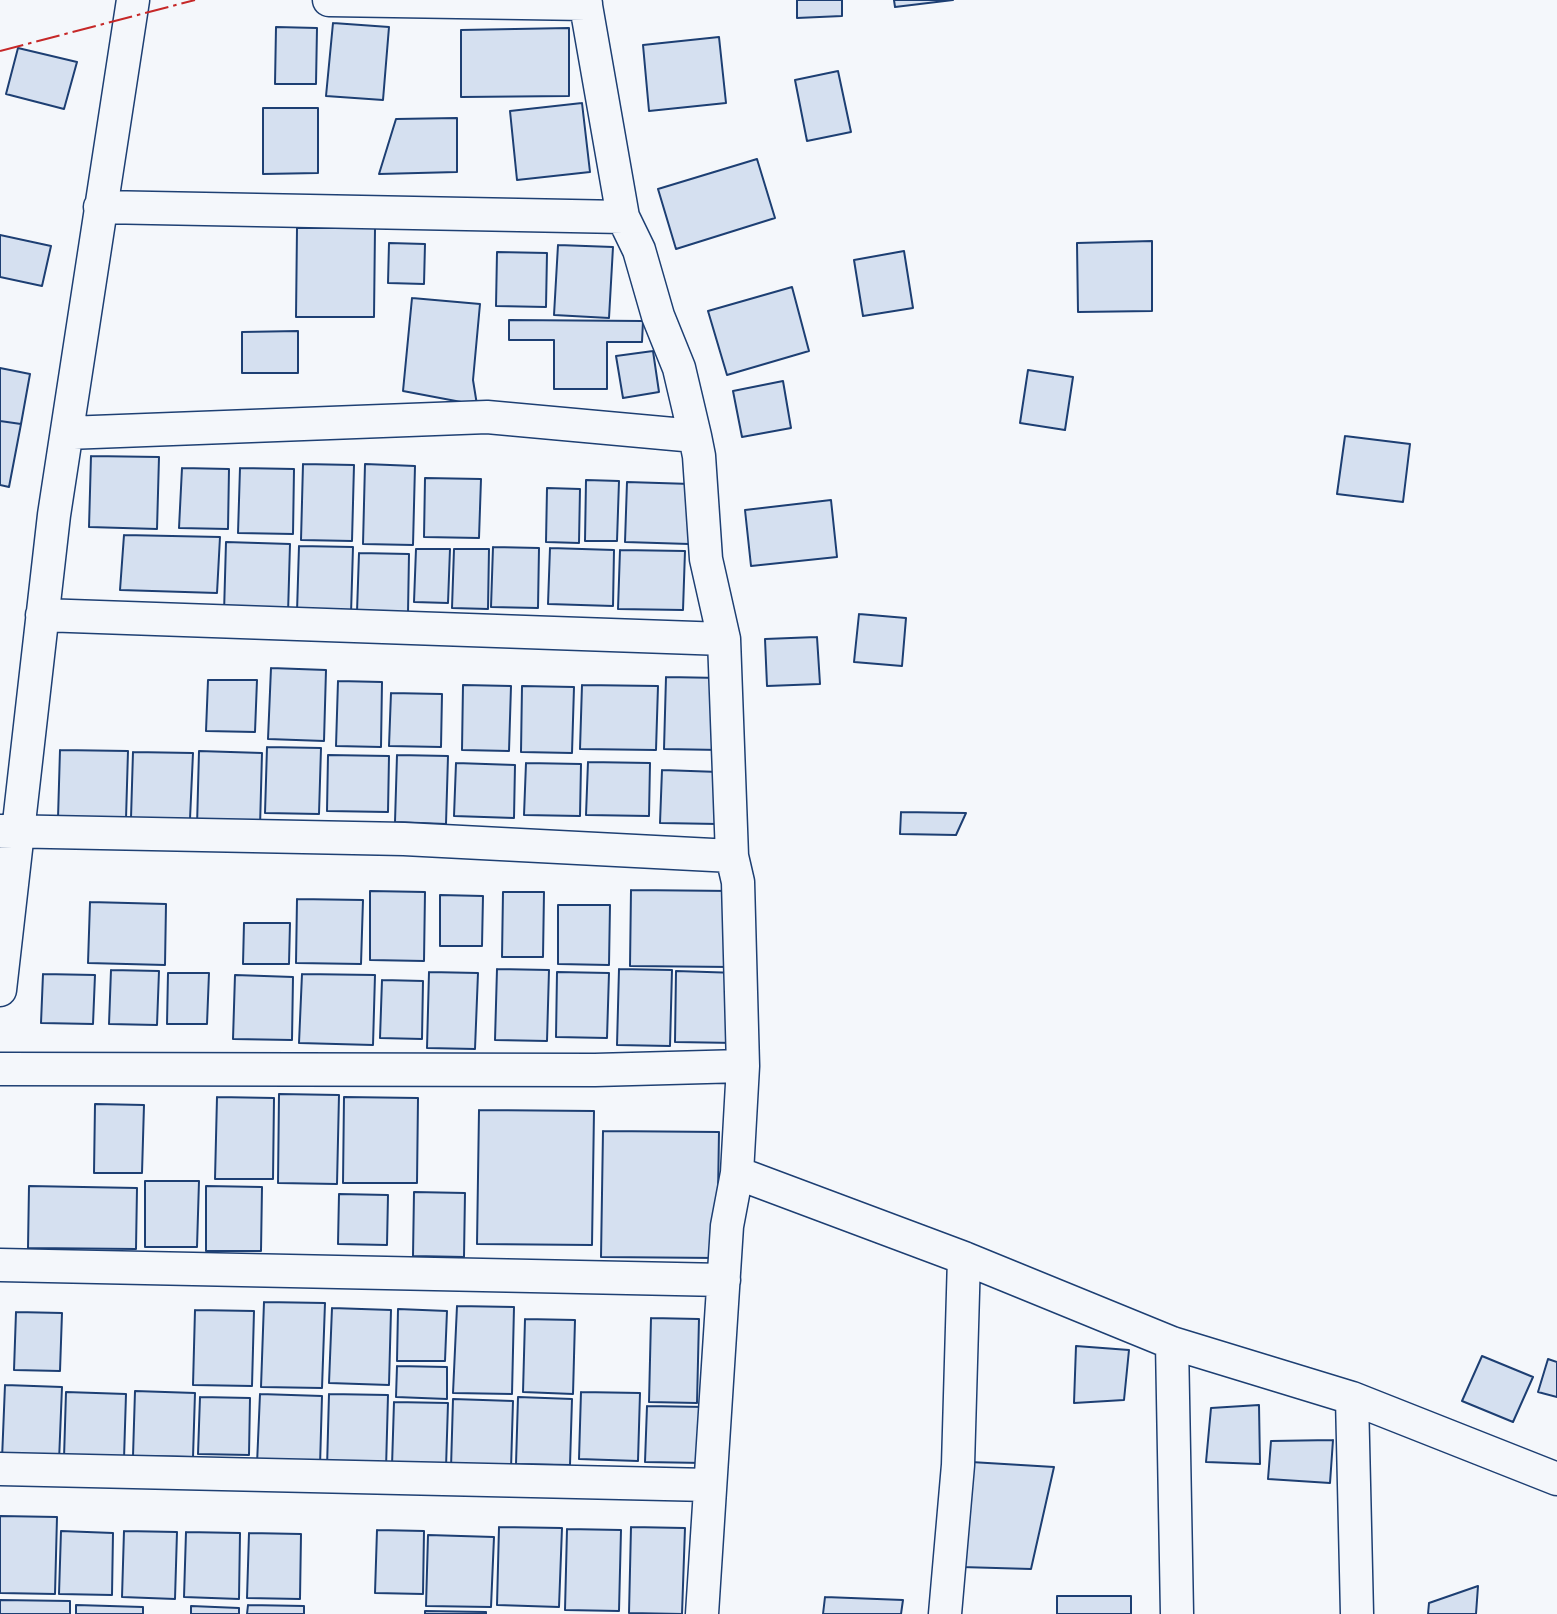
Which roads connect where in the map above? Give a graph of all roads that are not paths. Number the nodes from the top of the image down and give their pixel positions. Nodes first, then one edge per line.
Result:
1 (133, 0) edge
2 (329, 0) edge
3 (585, 2) edge
4 (100, 207) junction
5 (623, 217) junction
6 (67, 433) junction
7 (695, 436) junction
8 (42, 615) junction
9 (724, 639) junction
10 (8, 831) edge
11 (732, 856) junction
12 (0, 990) edge
13 (743, 1066) junction
14 (0, 1069) edge
15 (737, 1174) junction
16 (964, 1258) junction
17 (0, 1265) edge
18 (724, 1280) junction
19 (1172, 1343) junction
20 (1352, 1398) junction
21 (0, 1469) edge
22 (1557, 1479) edge
23 (709, 1485) junction
24 (702, 1614) edge
25 (945, 1614) edge
26 (1177, 1614) edge
27 (1357, 1614) edge

1 - 4 street
2 - 3 street
3 - 5 street
4 - 5 street
4 - 6 street
5 - 7 street
6 - 7 street
6 - 8 street
7 - 9 street
8 - 9 street
8 - 10 street
9 - 11 street
10 - 11 street
10 - 12 street
11 - 13 street
13 - 14 street
13 - 15 street
15 - 16 street
15 - 18 street
16 - 19 street
16 - 25 street
17 - 18 street
18 - 23 street
19 - 20 street
19 - 26 street
20 - 22 street
20 - 27 street
21 - 23 street
23 - 24 street

